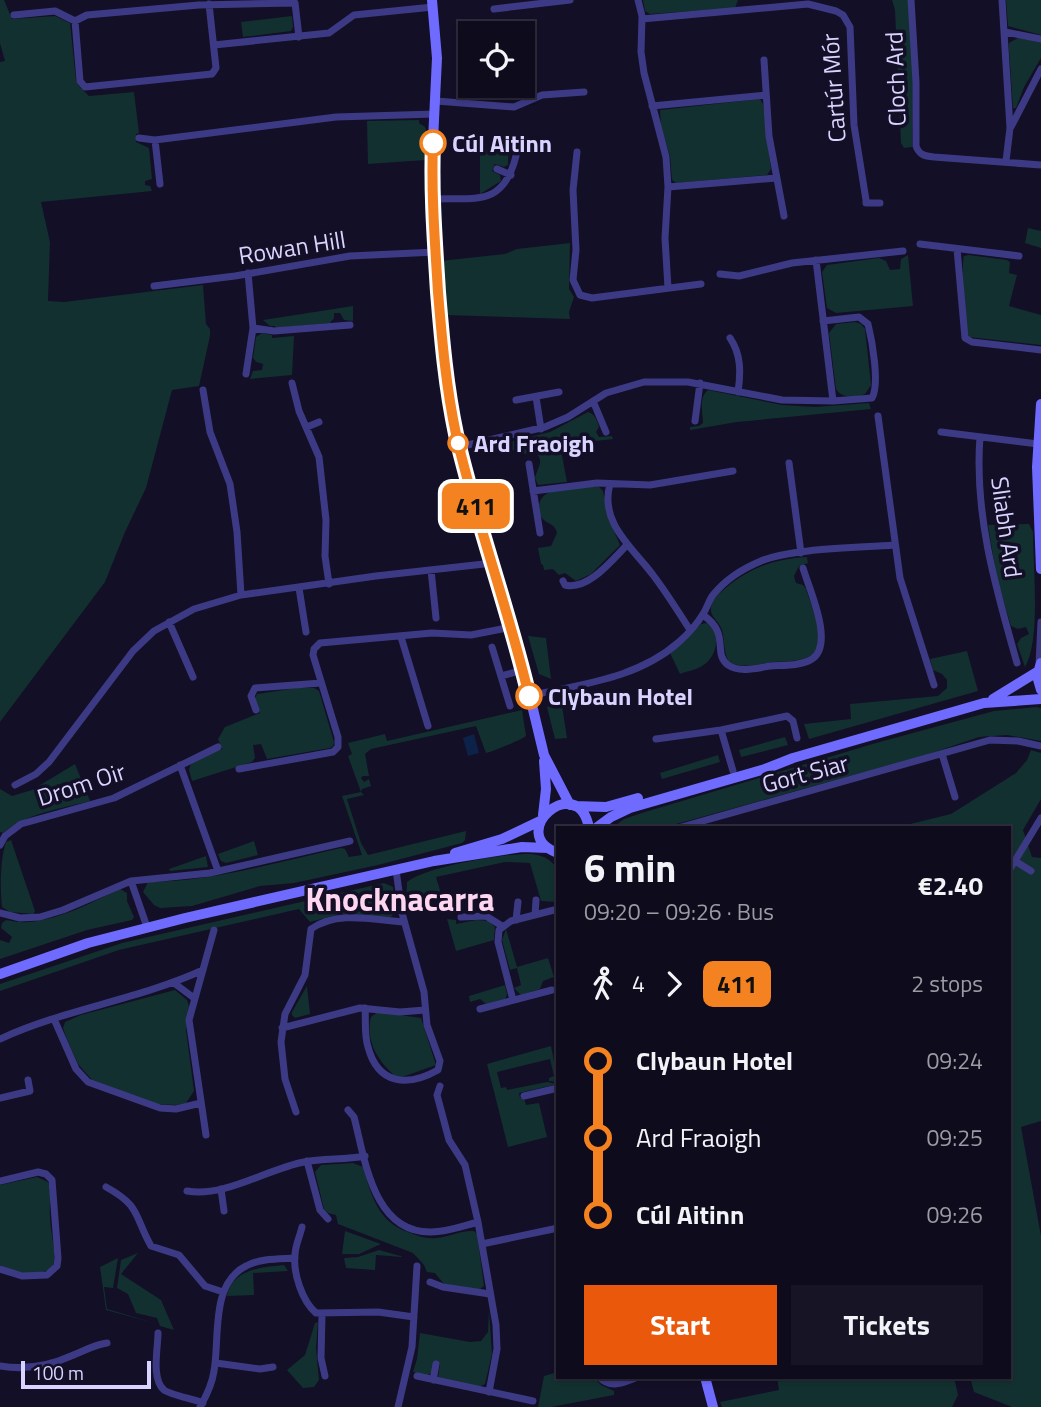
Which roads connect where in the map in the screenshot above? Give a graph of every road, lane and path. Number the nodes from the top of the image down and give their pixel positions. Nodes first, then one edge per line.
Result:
1 (570, 0) edge
2 (638, 0) edge
3 (745, 0) edge
4 (912, 0) edge
5 (432, 3) edge
6 (533, 3) edge
7 (1003, 3) edge
8 (209, 5) junction
9 (494, 9) dead end
10 (746, 10) junction
11 (14, 15) dead end
12 (642, 19) junction
13 (75, 21) junction
14 (1004, 32) junction
15 (299, 37) junction
16 (1041, 39) edge
17 (214, 45) junction
18 (764, 60) dead end
19 (1041, 69) edge
20 (584, 92) dead end
21 (766, 95) junction
22 (436, 100) junction
23 (652, 106) junction
24 (435, 114) junction
25 (1010, 128) junction
26 (139, 138) dead end
27 (155, 140) junction
28 (577, 152) dead end
29 (516, 156) dead end
30 (1006, 161) junction
31 (1041, 164) edge
32 (497, 169) dead end
33 (510, 175) junction
34 (776, 178) junction
35 (160, 184) dead end
36 (668, 187) junction
37 (433, 199) junction
38 (880, 203) dead end
39 (784, 216) dead end
40 (920, 244) dead end
41 (957, 249) junction
42 (903, 251) dead end
43 (436, 252) junction
44 (1019, 256) dead end
45 (816, 260) junction
46 (248, 273) junction
47 (720, 275) dead end
48 (701, 284) dead end
49 (154, 286) dead end
50 (667, 288) junction
51 (824, 321) junction
52 (349, 325) dead end
53 (253, 328) junction
54 (730, 338) dead end
55 (1041, 350) edge
56 (246, 374) dead end
57 (292, 383) dead end
58 (700, 383) junction
59 (203, 390) dead end
60 (738, 391) junction
61 (559, 392) dead end
62 (536, 397) junction
63 (516, 400) dead end
64 (593, 401) junction
65 (832, 401) junction
66 (1041, 404) edge
67 (878, 416) dead end
68 (695, 421) dead end
69 (319, 422) dead end
70 (307, 427) junction
71 (541, 429) junction
72 (606, 432) dead end
73 (941, 432) dead end
74 (980, 437) junction
75 (1038, 444) junction
76 (459, 447) junction
77 (789, 463) dead end
78 (529, 464) dead end
79 (733, 471) dead end
80 (610, 484) junction
81 (533, 491) junction
82 (540, 533) dead end
83 (1040, 538) edge
84 (894, 544) junction
85 (626, 545) junction
86 (801, 553) junction
87 (493, 563) junction
88 (803, 568) dead end
89 (1041, 569) edge
90 (431, 570) junction
91 (563, 581) dead end
92 (329, 584) junction
93 (299, 588) junction
94 (240, 595) junction
95 (703, 615) junction
96 (436, 618) dead end
97 (169, 622) junction
98 (1041, 622) edge
99 (512, 627) junction
100 (690, 630) junction
101 (306, 632) dead end
102 (401, 636) junction
103 (492, 647) dead end
104 (1017, 663) dead end
105 (1039, 667) edge
106 (523, 670) junction
107 (501, 676) junction
108 (193, 677) dead end
109 (321, 683) junction
110 (934, 685) dead end
111 (1041, 690) edge
112 (529, 696) junction
113 (1041, 699) edge
114 (984, 703) junction
115 (510, 706) dead end
116 (256, 710) dead end
117 (428, 726) dead end
118 (721, 730) junction
119 (797, 738) dead end
120 (656, 739) dead end
121 (218, 747) dead end
122 (1041, 747) edge
123 (942, 754) junction
124 (544, 755) junction
125 (793, 758) junction
126 (180, 765) junction
127 (239, 769) dead end
128 (733, 771) junction
129 (15, 785) dead end
130 (955, 797) dead end
131 (573, 806) junction
132 (542, 818) junction
133 (1041, 818) edge
134 (588, 826) edge
135 (599, 826) edge
136 (685, 826) edge
137 (350, 841) dead end
138 (0, 845) edge
139 (555, 852) edge
140 (434, 861) junction
141 (1015, 861) junction
142 (1011, 867) edge
143 (396, 870) junction
144 (1031, 871) dead end
145 (218, 872) junction
146 (131, 881) junction
147 (536, 900) dead end
148 (518, 902) dead end
149 (556, 910) edge
150 (0, 913) edge
151 (536, 915) junction
152 (460, 917) dead end
153 (516, 920) junction
154 (404, 922) junction
155 (502, 926) junction
156 (147, 927) junction
157 (214, 930) dead end
158 (203, 970) junction
159 (0, 974) edge
160 (174, 983) junction
161 (552, 989) dead end
162 (194, 998) junction
163 (513, 1000) junction
164 (365, 1008) junction
165 (480, 1009) dead end
166 (425, 1010) junction
167 (54, 1019) junction
168 (282, 1028) junction
169 (0, 1039) edge
170 (28, 1080) dead end
171 (440, 1086) dead end
172 (556, 1088) edge
173 (524, 1096) dead end
174 (0, 1098) edge
175 (201, 1103) junction
176 (348, 1110) dead end
177 (296, 1112) dead end
178 (206, 1135) dead end
179 (365, 1156) junction
180 (307, 1161) junction
181 (0, 1181) edge
182 (106, 1187) dead end
183 (221, 1189) junction
184 (187, 1191) dead end
185 (224, 1211) dead end
186 (328, 1219) dead end
187 (478, 1222) junction
188 (302, 1227) dead end
189 (556, 1228) edge
190 (482, 1244) junction
191 (295, 1258) junction
192 (418, 1266) dead end
193 (0, 1269) edge
194 (430, 1282) dead end
195 (223, 1293) junction
196 (490, 1294) junction
197 (322, 1315) junction
198 (414, 1318) junction
199 (159, 1333) dead end
200 (107, 1342) dead end
201 (216, 1363) junction
202 (436, 1364) dead end
203 (0, 1366) edge
204 (273, 1367) dead end
205 (326, 1376) dead end
206 (417, 1376) dead end
207 (602, 1379) edge
208 (631, 1379) edge
209 (706, 1379) edge
210 (433, 1380) junction
211 (489, 1392) junction
212 (533, 1401) dead end
213 (202, 1405) edge
214 (398, 1407) edge
215 (713, 1407) edge

1 - 6 street
2 - 12 street
3 - 10 street
4 - 30 street, Cloch Ard
5 - 15 street
5 - 22 street
6 - 9 street
7 - 14 street
8 - 13 street
8 - 15 street
8 - 17 street
10 - 12 street, Cartúr Mór
10 - 38 street, Cartúr Mór
11 - 13 street
12 - 23 street
13 - 17 street
14 - 16 street
14 - 25 street
15 - 17 street
18 - 21 street
19 - 25 street
20 - 22 street
21 - 23 street
21 - 34 street
22 - 24 street
23 - 36 street
24 - 27 street
24 - 37 street
25 - 30 street
26 - 27 street
27 - 35 street
28 - 50 street
29 - 33 street
30 - 31 street, Cloch Ard
32 - 33 street
33 - 37 street
34 - 36 street
34 - 39 street
36 - 50 street
37 - 43 street
40 - 41 street
41 - 44 street
41 - 55 street
42 - 45 street
43 - 46 street, Rowan Hill
43 - 76 street
45 - 47 street
45 - 51 street
46 - 49 street, Rowan Hill
46 - 53 street
48 - 50 street
51 - 65 street
51 - 65 street
52 - 53 street
53 - 56 street
54 - 60 street
57 - 70 street
58 - 60 street
58 - 64 street
58 - 68 street
59 - 94 street
60 - 65 street
61 - 62 street
62 - 63 street
62 - 71 street
64 - 71 street
64 - 72 street
66 - 75 street
67 - 84 street
69 - 70 street
70 - 92 street
71 - 76 street
73 - 74 street, Sliabh Ard
74 - 75 street, Sliabh Ard
74 - 104 street, Sliabh Ard
75 - 83 street
76 - 87 street
77 - 86 street
78 - 81 street
79 - 80 street
80 - 81 street
80 - 85 street
81 - 82 street
83 - 89 street
84 - 86 street
84 - 110 street
85 - 91 street
85 - 100 street
86 - 95 street
87 - 90 street
87 - 99 street
88 - 95 street
90 - 92 street
90 - 96 street
92 - 93 street
93 - 94 street
93 - 101 street
94 - 97 street
95 - 100 street
97 - 108 street
97 - 129 street
98 - 105 street
99 - 102 street
99 - 106 street
100 - 112 street
102 - 109 street
102 - 117 street
103 - 107 street
105 - 111 street
105 - 114 street
106 - 107 street
106 - 112 street
107 - 115 street
109 - 116 street
109 - 127 street
112 - 124 street
113 - 114 street
114 - 125 street
118 - 119 street
118 - 120 street
118 - 128 street
121 - 126 street, Drom Oir
122 - 123 street, Gort Siar
123 - 130 street
123 - 136 street, Gort Siar
124 - 131 street
124 - 132 street
125 - 128 street
125 - 135 street
126 - 138 street, Drom Oir
126 - 145 street
128 - 131 street
131 - 132 street
131 - 134 street
132 - 139 street
132 - 140 street
133 - 141 street
137 - 145 street
139 - 140 street
140 - 143 street
141 - 142 street
141 - 144 street
143 - 154 street
143 - 156 street
145 - 146 street
146 - 150 street
146 - 156 street
147 - 151 street
148 - 153 street
149 - 151 street
151 - 153 street
152 - 155 street
153 - 155 street
154 - 166 street
154 - 168 street
155 - 163 street
156 - 159 street
157 - 158 street
158 - 160 street
158 - 162 street
160 - 162 street
160 - 167 street
161 - 163 street
162 - 175 street
163 - 165 street
164 - 166 street
164 - 166 street
164 - 168 street
167 - 169 street
167 - 175 street
168 - 177 street
170 - 174 street
171 - 187 street
172 - 173 street
175 - 178 street
176 - 179 street
179 - 180 street
179 - 187 street
180 - 183 street
180 - 186 street
181 - 193 street
182 - 195 street
183 - 184 street
183 - 185 street
187 - 190 street
188 - 191 street
189 - 190 street
190 - 196 street
191 - 195 street
191 - 197 street
192 - 198 street
194 - 196 street
195 - 201 street
196 - 211 street
197 - 198 street
197 - 205 street
198 - 214 street
199 - 213 street
200 - 203 street
201 - 204 street
201 - 213 street
202 - 210 street
206 - 210 street
207 - 208 street
209 - 215 street
210 - 211 street
211 - 212 street

